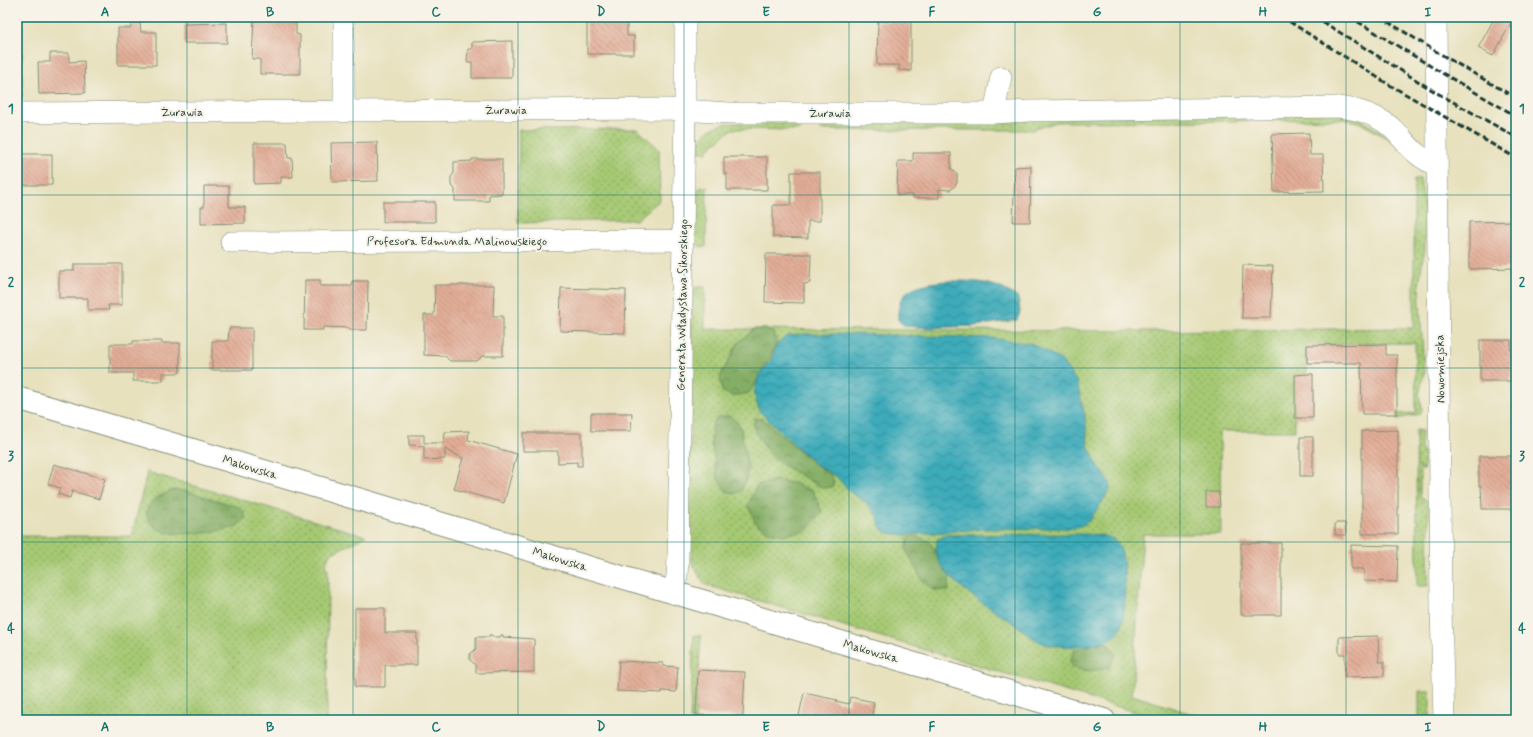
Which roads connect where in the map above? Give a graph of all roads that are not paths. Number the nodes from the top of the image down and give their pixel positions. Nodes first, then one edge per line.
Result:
1 (344, 17) edge
2 (684, 17) edge
3 (1436, 17) edge
4 (1001, 77) dead end
5 (685, 110) junction
6 (344, 112) junction
7 (17, 113) edge
8 (994, 113) junction
9 (1437, 165) junction
10 (683, 240) junction
11 (231, 242) dead end
12 (17, 398) edge
13 (673, 593) junction
14 (1104, 720) edge
15 (1444, 720) edge

1 - 6 street
2 - 5 street, Generała Władysława Sikorskiego
3 - 9 street, Nowomiejska
4 - 8 street
5 - 6 street, Żurawia
5 - 8 street, Żurawia
5 - 10 street, Generała Władysława Sikorskiego
6 - 7 street, Żurawia
8 - 9 street, Żurawia
9 - 15 street, Nowomiejska
10 - 11 street, Profesora Edmunda Malinowskiego
10 - 13 street, Generała Władysława Sikorskiego
12 - 13 street, Makowska
13 - 14 street, Makowska

